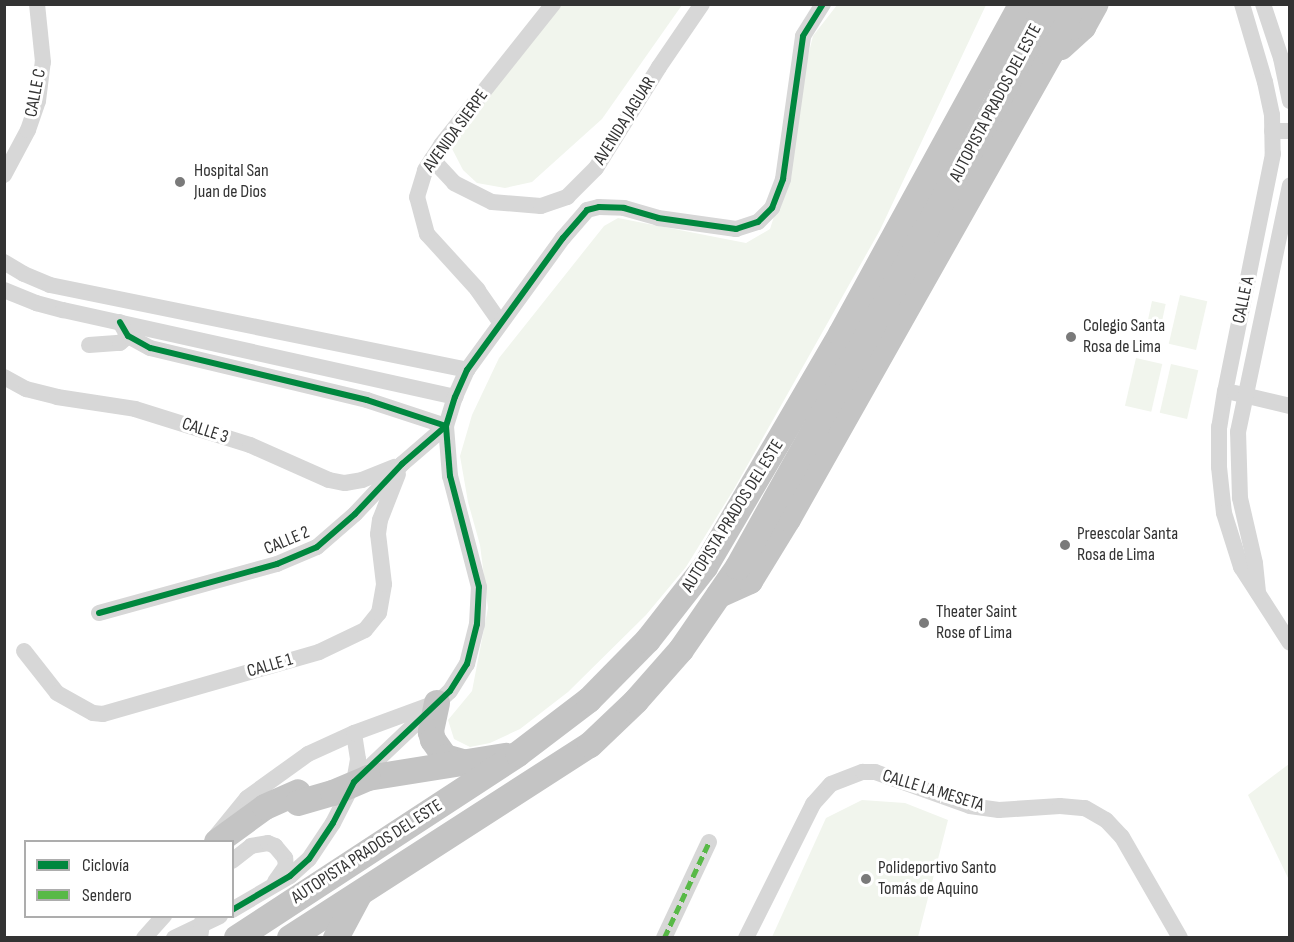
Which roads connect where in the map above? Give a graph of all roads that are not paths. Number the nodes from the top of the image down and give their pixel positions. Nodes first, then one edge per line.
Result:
1 (38, 4) edge
2 (553, 4) edge
3 (702, 4) edge
4 (823, 4) edge
5 (1022, 4) edge
6 (1048, 4) edge
7 (1074, 4) edge
8 (1096, 4) edge
9 (1242, 4) edge
10 (1263, 4) edge
11 (1051, 53) junction
12 (987, 96) junction
13 (1290, 101) edge
14 (1290, 130) edge
15 (1272, 131) junction
16 (432, 159) junction
17 (4, 175) edge
18 (1290, 185) edge
19 (4, 262) edge
20 (1273, 266) junction
21 (1290, 269) edge
22 (4, 290) edge
23 (500, 321) junction
24 (124, 329) junction
25 (89, 345) dead end
26 (467, 370) junction
27 (4, 377) edge
28 (1225, 391) junction
29 (1244, 395) junction
30 (455, 397) junction
31 (1290, 406) edge
32 (446, 426) junction
33 (402, 464) junction
34 (1258, 593) junction
35 (719, 595) junction
36 (99, 613) dead end
37 (1290, 644) edge
38 (24, 651) dead end
39 (437, 703) junction
40 (354, 733) junction
41 (518, 754) junction
42 (466, 763) junction
43 (361, 780) junction
44 (214, 840) edge
45 (220, 840) edge
46 (709, 842) dead end
47 (234, 850) edge
48 (234, 859) edge
49 (275, 883) junction
50 (361, 892) junction
51 (237, 907) edge
52 (162, 918) edge
53 (203, 918) edge
54 (216, 918) edge
55 (144, 938) edge
56 (174, 938) edge
57 (200, 938) edge
58 (237, 938) edge
59 (290, 938) edge
60 (336, 938) edge
61 (664, 938) edge
62 (746, 938) edge
63 (1180, 938) edge

1 - 17 street, CALLE C
2 - 16 street, AVENIDA SIERPE
3 - 16 street, AVENIDA JAGUAR
4 - 23 street
5 - 12 highway, AUTOPISTA PRADOS DEL ESTE
6 - 12 highway, AUTOPISTA PRADOS DEL ESTE
7 - 11 highway
8 - 11 highway
9 - 15 street, CALLE A
10 - 13 street
11 - 35 highway
12 - 35 highway, AUTOPISTA PRADOS DEL ESTE
12 - 41 highway, AUTOPISTA PRADOS DEL ESTE
14 - 15 street
15 - 28 street, CALLE A
16 - 23 street, AVENIDA SIERPE
18 - 20 street, CALLE A
19 - 26 street
20 - 21 street
20 - 29 street, CALLE A
22 - 24 street
23 - 26 street
24 - 25 street
24 - 30 street
24 - 32 street
26 - 30 street
27 - 33 street, CALLE 3
28 - 29 street
28 - 34 street, CALLE A
29 - 31 street
29 - 34 street, CALLE A
30 - 32 street
32 - 33 street, CALLE 2
32 - 39 street
33 - 36 street, CALLE 2
33 - 38 street, CALLE 1
34 - 37 street, CALLE A
35 - 50 highway, AUTOPISTA PRADOS DEL ESTE
39 - 40 street
39 - 42 highway
39 - 43 street
40 - 43 street
40 - 44 street
41 - 42 highway
41 - 58 highway, AUTOPISTA PRADOS DEL ESTE
42 - 43 highway
43 - 45 highway
43 - 47 highway, bridge
43 - 49 street
46 - 61 street
48 - 49 street
49 - 51 street
50 - 59 highway, AUTOPISTA PRADOS DEL ESTE
50 - 60 highway
52 - 55 street
53 - 57 street, bridge
54 - 56 street
62 - 63 street, CALLE LA MESETA

